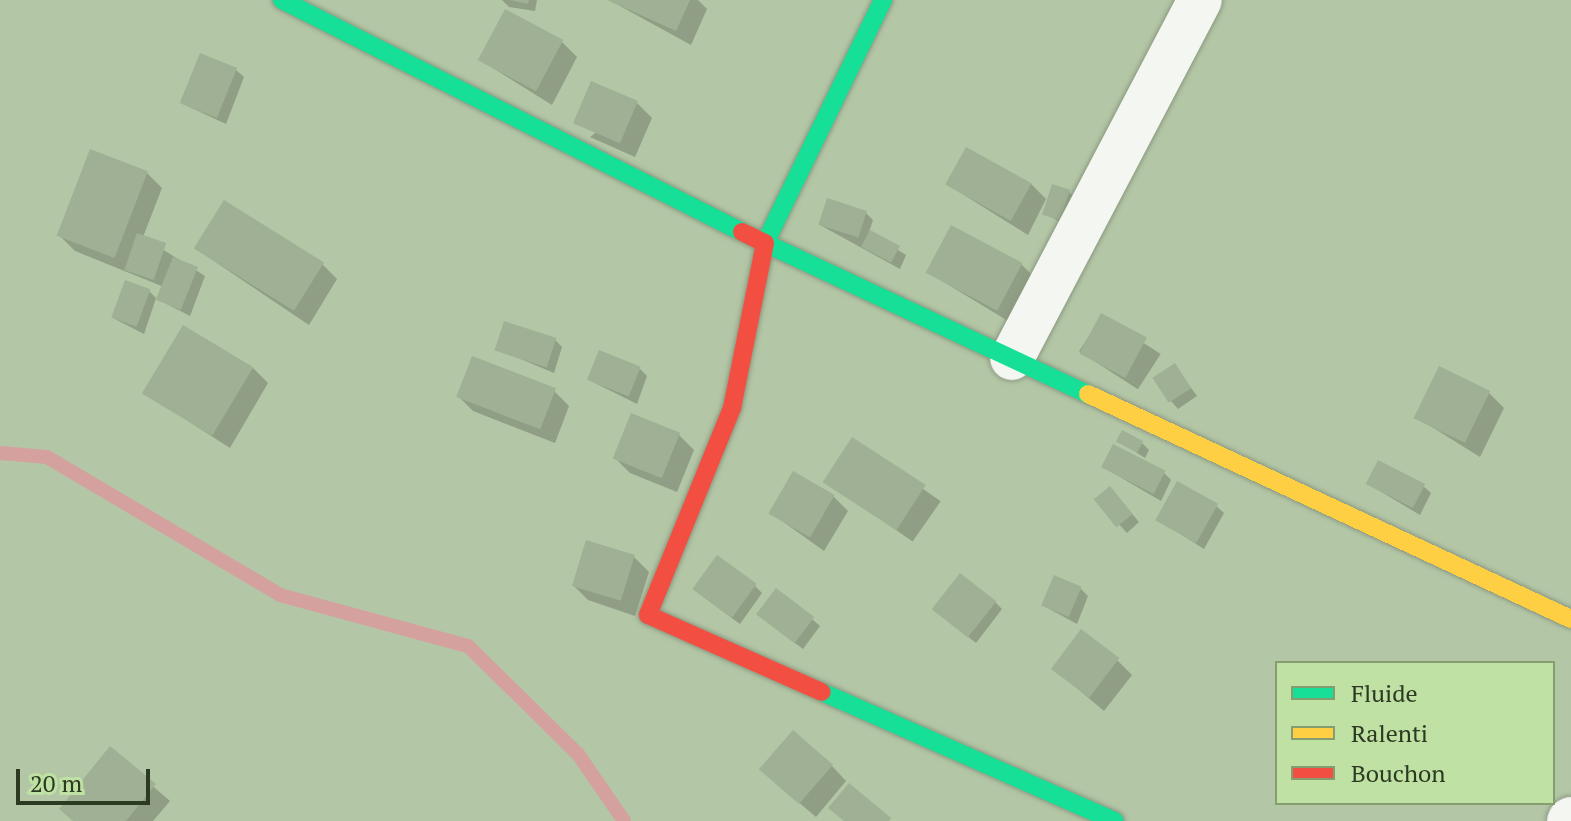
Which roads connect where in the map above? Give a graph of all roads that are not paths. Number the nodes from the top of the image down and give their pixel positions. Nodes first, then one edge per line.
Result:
1 (282, 0) edge
2 (883, 0) edge
3 (1200, 0) edge
4 (765, 243) junction
5 (1012, 358) junction
6 (1571, 619) edge
7 (1115, 821) edge

1 - 4 street
2 - 4 street
3 - 5 street
4 - 5 street
4 - 7 street
5 - 6 street

